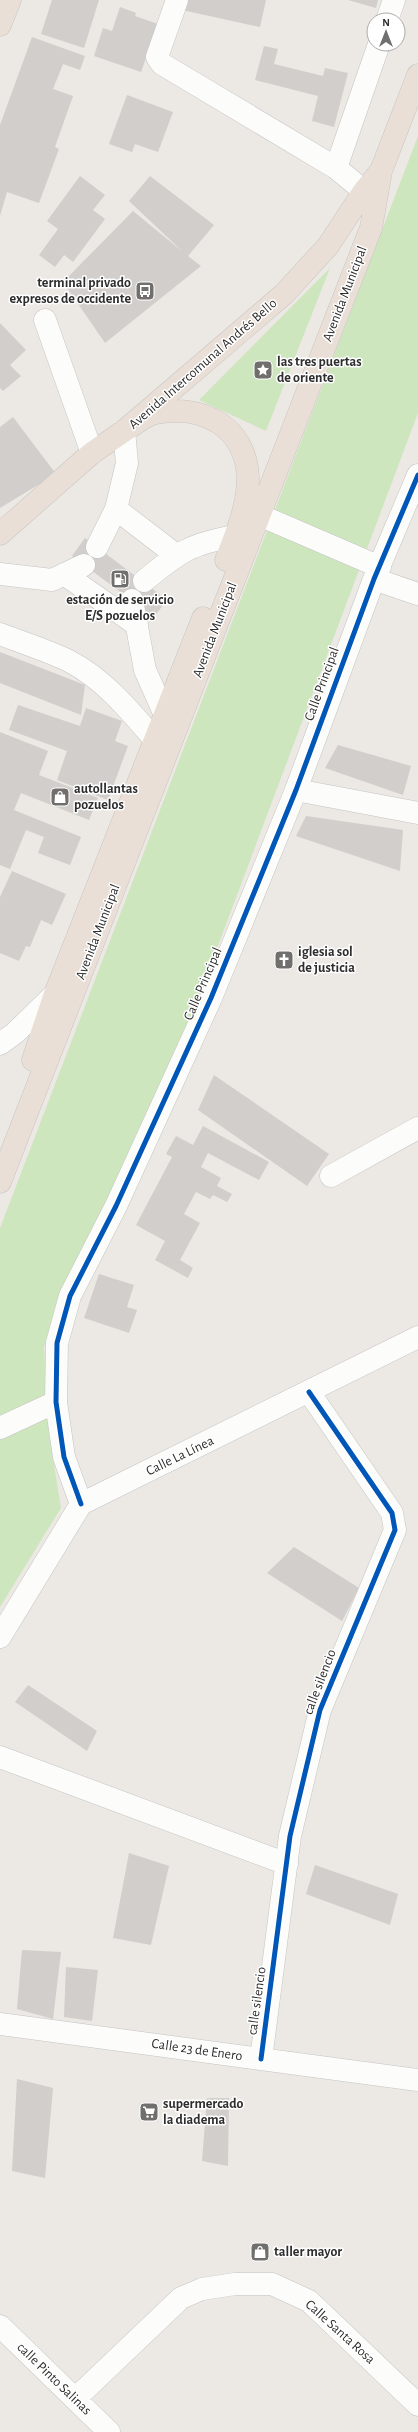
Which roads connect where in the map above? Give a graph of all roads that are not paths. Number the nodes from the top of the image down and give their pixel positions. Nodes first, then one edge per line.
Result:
1 (10, 0) edge
2 (177, 0) edge
3 (394, 0) edge
4 (390, 12) edge
5 (0, 25) edge
6 (376, 52) edge
7 (418, 75) edge
8 (336, 168) junction
9 (381, 171) junction
10 (364, 191) junction
11 (45, 320) dead end
12 (124, 432) junction
13 (92, 453) junction
14 (418, 475) edge
15 (116, 509) junction
16 (259, 516) junction
17 (2, 531) edge
18 (235, 536) junction
19 (97, 547) dead end
20 (176, 555) junction
21 (84, 565) dead end
22 (377, 573) junction
23 (0, 574) edge
24 (64, 574) junction
25 (144, 581) dead end
26 (418, 594) edge
27 (132, 600) dead end
28 (137, 625) junction
29 (0, 634) edge
30 (165, 715) junction
31 (155, 740) junction
32 (296, 790) junction
33 (418, 813) edge
34 (55, 994) junction
35 (0, 1044) edge
36 (418, 1128) edge
37 (0, 1147) edge
38 (332, 1176) dead end
39 (0, 1182) edge
40 (418, 1337) edge
41 (309, 1392) junction
42 (56, 1402) junction
43 (0, 1428) edge
44 (81, 1504) junction
45 (0, 1637) edge
46 (0, 1757) edge
47 (287, 1864) junction
48 (0, 2024) edge
49 (261, 2059) junction
50 (418, 2080) edge
51 (0, 2326) edge
52 (75, 2399) junction
53 (418, 2405) edge
54 (109, 2432) edge

1 - 5 highway
2 - 8 street
3 - 4 street
6 - 8 street
7 - 9 highway, Avenida Municipal
8 - 10 street
9 - 10 highway, Avenida Intercomunal Andrés Bello
9 - 16 highway, Avenida Municipal
10 - 12 highway, Avenida Intercomunal Andrés Bello
11 - 13 street
12 - 13 highway, Avenida Intercomunal Andrés Bello
12 - 15 street
12 - 18 highway, Avenida Municipal
13 - 17 highway, Avenida Intercomunal Andrés Bello
14 - 22 street, Calle Principal
15 - 19 street
15 - 20 street
16 - 22 street
16 - 39 highway, Avenida Municipal
18 - 20 street
18 - 30 highway, Avenida Municipal
20 - 25 street
21 - 24 street
22 - 26 street
22 - 32 street, Calle Principal
23 - 24 street
24 - 28 street
27 - 28 street
28 - 30 street
29 - 31 street
30 - 31 highway, Avenida Municipal
31 - 34 highway, Avenida Municipal
32 - 33 street
32 - 42 street, Calle Principal
34 - 35 street
34 - 37 highway, Avenida Municipal
36 - 38 street
40 - 41 street, Calle La Línea
41 - 44 street, Calle La Línea
41 - 47 street, calle silencio
42 - 43 street
42 - 44 street, Calle Principal
44 - 45 street
46 - 47 street
47 - 49 street, calle silencio
48 - 49 street, Calle 23 de Enero
49 - 50 street, Calle 23 de Enero
51 - 52 street, calle Pinto Salinas
52 - 53 street, Calle Santa Rosa
52 - 54 street, calle Pinto Salinas

